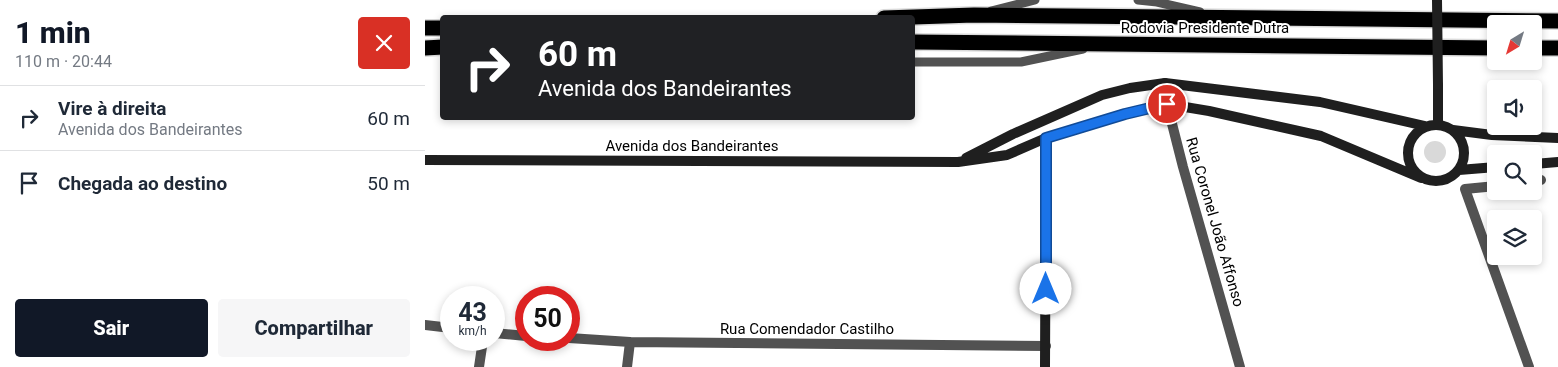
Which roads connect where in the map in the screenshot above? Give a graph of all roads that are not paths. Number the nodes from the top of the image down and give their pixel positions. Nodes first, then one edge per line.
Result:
1 (1035, 0) edge
2 (1139, 0) edge
3 (1437, 0) edge
4 (974, 15) junction
5 (915, 17) edge
6 (1217, 17) junction
7 (1558, 21) edge
8 (425, 28) edge
9 (440, 28) edge
10 (915, 42) edge
11 (1105, 44) junction
12 (440, 47) edge
13 (1438, 47) junction
14 (425, 48) edge
15 (1487, 48) edge
16 (1543, 48) edge
17 (1558, 48) edge
18 (915, 62) edge
19 (1165, 84) junction
20 (1167, 104) junction
21 (1438, 125) junction
22 (1425, 126) junction
23 (1453, 130) junction
24 (1046, 138) junction
25 (1558, 138) edge
26 (425, 160) edge
27 (958, 162) junction
28 (1558, 162) edge
29 (1542, 163) edge
30 (1487, 168) edge
31 (1459, 170) junction
32 (1421, 178) junction
33 (1487, 187) edge
34 (425, 325) edge
35 (440, 327) edge
36 (580, 339) edge
37 (630, 342) junction
38 (1046, 346) junction
39 (481, 351) edge
40 (479, 367) edge
41 (627, 367) edge
42 (1045, 367) edge
43 (1240, 367) edge
44 (1529, 367) edge

1 - 4 lane
2 - 6 lane
3 - 13 main road, bridge
4 - 5 highway, Rodovia Presidente Dutra
4 - 6 highway, Rodovia Presidente Dutra
6 - 7 highway, Rodovia Presidente Dutra
8 - 9 highway
10 - 11 highway, Rodovia Presidente Dutra
11 - 13 highway, Rodovia Presidente Dutra
11 - 18 lane
12 - 14 highway
13 - 15 highway, Rodovia Presidente Dutra
13 - 21 main road, bridge
16 - 17 highway
19 - 20 street, Rua Coronel João Affonso
19 - 22 main road, Avenida dos Bandeirantes
19 - 27 main road, Avenida dos Bandeirantes
20 - 24 main road, Avenida dos Bandeirantes
20 - 32 main road, Avenida dos Bandeirantes
20 - 43 street, Rua Coronel João Affonso
21 - 22 main road
21 - 23 main road
22 - 32 main road
23 - 25 main road
23 - 31 main road
24 - 27 main road, Avenida dos Bandeirantes
24 - 38 main road
26 - 27 main road, Avenida dos Bandeirantes
28 - 29 main road
30 - 31 main road
31 - 32 main road
33 - 44 street
34 - 35 street
36 - 37 street, Rua Comendador Castilho
37 - 38 street, Rua Comendador Castilho
37 - 41 street
38 - 42 main road
39 - 40 street

